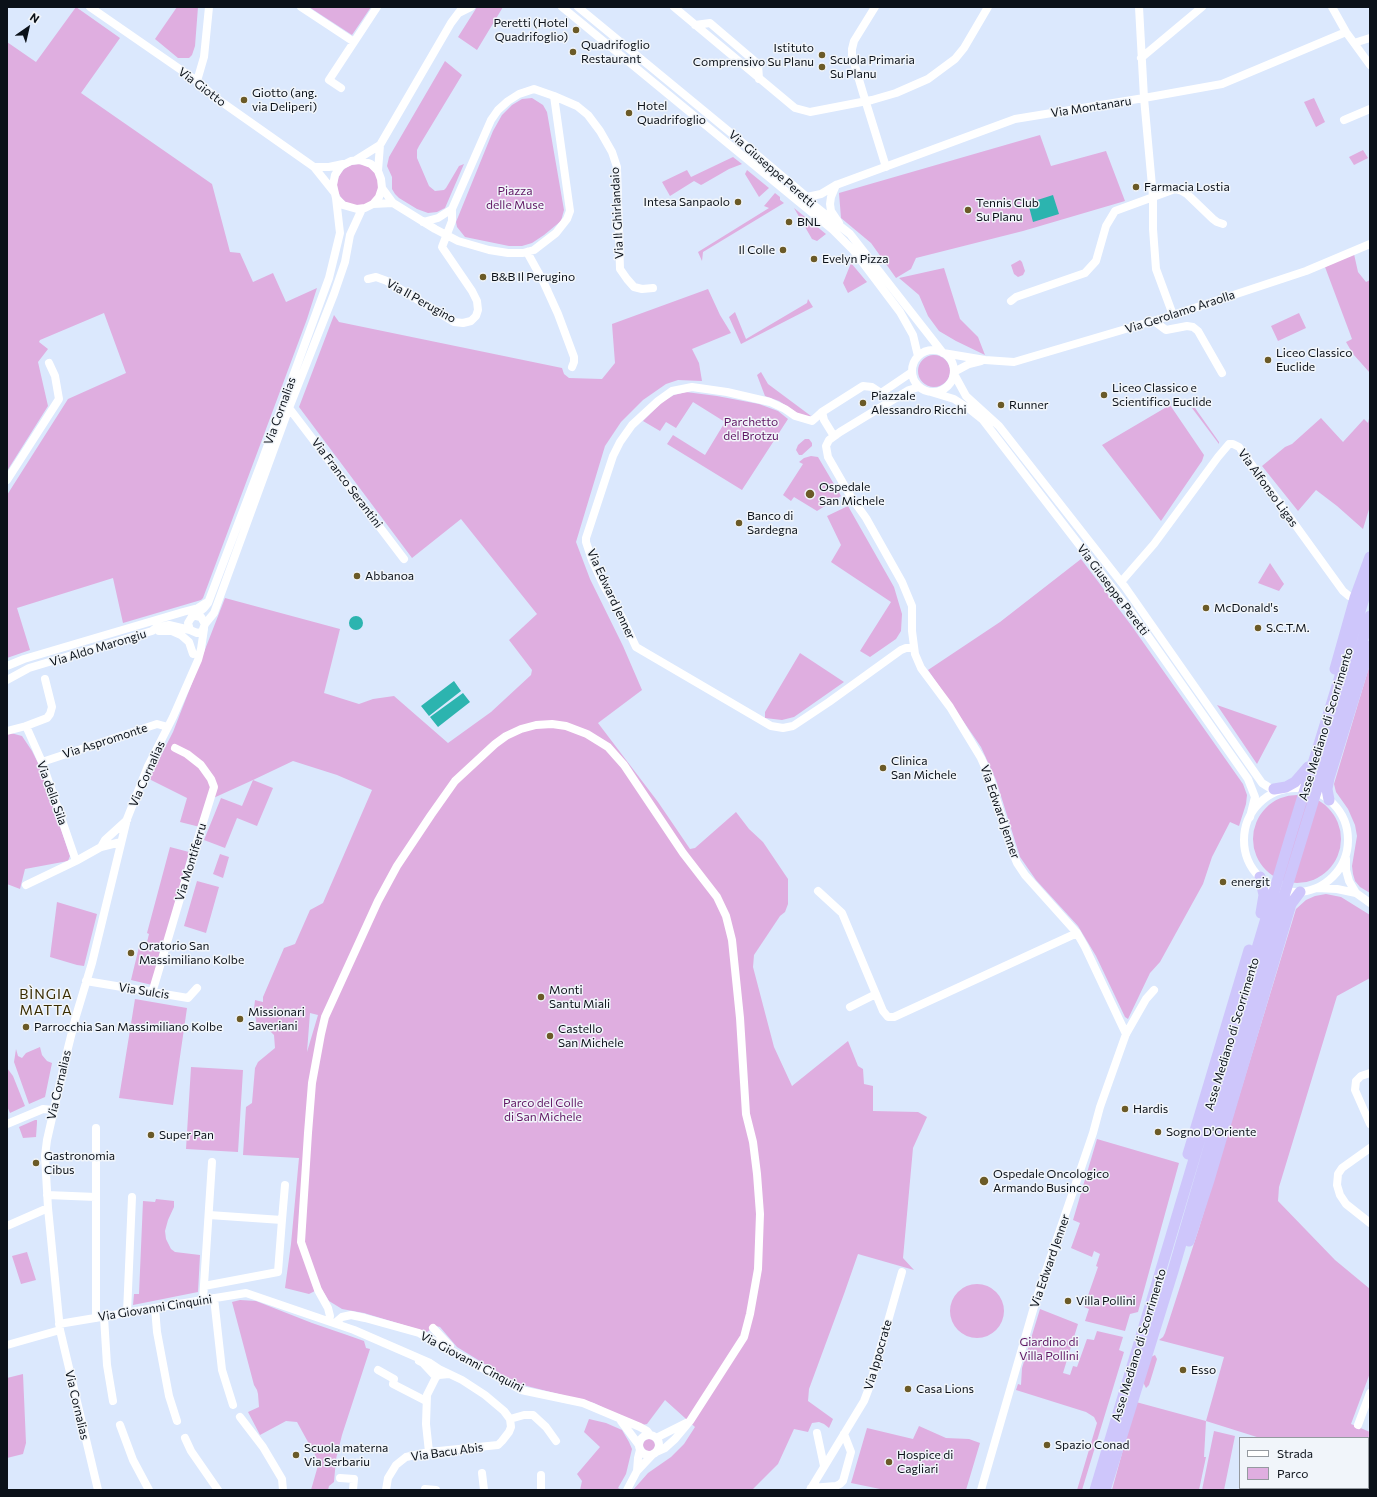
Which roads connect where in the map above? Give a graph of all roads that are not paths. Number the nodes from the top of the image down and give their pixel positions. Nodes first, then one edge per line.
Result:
1 (90, 7) edge
2 (209, 7) edge
3 (301, 7) edge
4 (377, 7) edge
5 (471, 7) edge
6 (562, 7) edge
7 (578, 7) edge
8 (674, 7) edge
9 (875, 7) edge
10 (988, 7) edge
11 (1139, 7) edge
12 (1202, 7) edge
13 (1332, 7) edge
14 (459, 9) edge
15 (1346, 32) junction
16 (1370, 38) edge
17 (354, 42) junction
18 (1354, 42) junction
19 (1141, 58) junction
20 (1370, 65) edge
21 (197, 81) junction
22 (341, 88) dead end
23 (554, 96) junction
24 (1144, 98) junction
25 (865, 102) junction
26 (1370, 109) edge
27 (1344, 120) dead end
28 (380, 144) junction
29 (356, 160) junction
30 (344, 164) junction
31 (314, 167) junction
32 (886, 167) junction
33 (378, 171) junction
34 (836, 185) junction
35 (382, 188) junction
36 (335, 195) junction
37 (807, 197) junction
38 (1154, 197) junction
39 (393, 203) junction
40 (373, 204) junction
41 (362, 209) junction
42 (452, 209) junction
43 (423, 222) junction
44 (1223, 224) dead end
45 (842, 228) junction
46 (446, 236) junction
47 (1370, 244) edge
48 (527, 252) junction
49 (368, 279) dead end
50 (653, 288) dead end
51 (1011, 301) dead end
52 (1173, 315) junction
53 (1154, 321) junction
54 (943, 353) junction
55 (918, 356) junction
56 (985, 360) junction
57 (49, 363) dead end
58 (572, 367) dead end
59 (912, 372) junction
60 (954, 373) junction
61 (1222, 373) dead end
62 (919, 387) junction
63 (931, 392) junction
64 (289, 408) junction
65 (822, 412) junction
66 (836, 435) junction
67 (7, 480) edge
68 (1370, 557) edge
69 (404, 559) dead end
70 (1370, 579) edge
71 (1121, 582) junction
72 (1356, 598) junction
73 (208, 601) junction
74 (186, 612) junction
75 (214, 613) junction
76 (195, 616) junction
77 (1370, 616) edge
78 (205, 627) junction
79 (152, 631) junction
80 (190, 631) junction
81 (1370, 646) edge
82 (913, 648) junction
83 (201, 650) junction
84 (193, 654) junction
85 (7, 666) edge
86 (192, 672) junction
87 (45, 679) dead end
88 (7, 680) edge
89 (1339, 694) junction
90 (26, 726) junction
91 (168, 728) junction
92 (7, 731) edge
93 (175, 748) dead end
94 (42, 762) junction
95 (1308, 767) junction
96 (1301, 788) junction
97 (1277, 790) junction
98 (1329, 800) junction
99 (1250, 816) junction
100 (127, 819) junction
101 (121, 842) junction
102 (101, 846) junction
103 (1347, 852) junction
104 (76, 861) junction
105 (1260, 877) junction
106 (26, 885) dead end
107 (1317, 888) junction
108 (818, 890) dead end
109 (1300, 892) junction
110 (1356, 893) junction
111 (1370, 903) edge
112 (1077, 933) junction
113 (1254, 936) junction
114 (1278, 946) junction
115 (86, 982) junction
116 (197, 988) dead end
117 (1154, 990) dead end
118 (152, 993) junction
119 (876, 994) junction
120 (850, 1007) dead end
121 (1243, 1015) junction
122 (1126, 1034) junction
123 (1370, 1073) edge
124 (53, 1110) junction
125 (7, 1124) edge
126 (1370, 1124) edge
127 (96, 1128) dead end
128 (1370, 1148) edge
129 (212, 1162) dead end
130 (285, 1185) dead end
131 (48, 1195) junction
132 (132, 1197) dead end
133 (96, 1198) junction
134 (48, 1208) junction
135 (209, 1215) junction
136 (282, 1220) junction
137 (1370, 1223) edge
138 (7, 1226) edge
139 (1173, 1271) junction
140 (902, 1272) dead end
141 (1159, 1278) junction
142 (204, 1286) junction
143 (214, 1298) junction
144 (203, 1300) junction
145 (324, 1303) junction
146 (155, 1308) junction
147 (127, 1313) junction
148 (349, 1315) junction
149 (100, 1317) junction
150 (319, 1318) junction
151 (367, 1319) junction
152 (332, 1322) junction
153 (59, 1327) junction
154 (345, 1327) junction
155 (433, 1328) dead end
156 (354, 1330) junction
157 (7, 1345) edge
158 (457, 1354) junction
159 (414, 1357) junction
160 (378, 1370) dead end
161 (450, 1374) junction
162 (436, 1377) junction
163 (1370, 1393) edge
164 (113, 1401) dead end
165 (426, 1401) junction
166 (233, 1405) dead end
167 (240, 1417) dead end
168 (510, 1419) junction
169 (621, 1420) junction
170 (177, 1421) dead end
171 (690, 1421) junction
172 (120, 1425) dead end
173 (1358, 1425) dead end
174 (817, 1433) dead end
175 (844, 1434) junction
176 (653, 1437) junction
177 (185, 1438) dead end
178 (556, 1440) dead end
179 (640, 1447) junction
180 (429, 1452) junction
181 (654, 1453) junction
182 (824, 1466) junction
183 (637, 1471) junction
184 (482, 1473) dead end
185 (542, 1475) dead end
186 (340, 1478) dead end
187 (425, 1489) dead end
188 (810, 1489) edge
189 (98, 1490) edge
190 (149, 1490) edge
191 (218, 1490) edge
192 (283, 1490) edge
193 (354, 1490) edge
194 (386, 1490) edge
195 (436, 1490) edge
196 (484, 1490) edge
197 (541, 1490) edge
198 (627, 1490) edge
199 (980, 1490) edge
200 (1095, 1490) edge
201 (1105, 1490) edge

1 - 21 street, Via Giotto
2 - 21 street
3 - 17 street
4 - 17 street
5 - 14 street
6 - 55 street, Via Giuseppe Peretti
7 - 37 street, Via Giuseppe Peretti
8 - 25 street
9 - 25 street
10 - 25 street
11 - 19 street
12 - 19 street
13 - 15 street
14 - 28 street
15 - 18 street
15 - 24 street, Via Montanaru
16 - 18 street
17 - 22 street
18 - 20 street
19 - 24 street
21 - 31 street, Via Giotto
23 - 42 street
23 - 48 street
23 - 50 street, Via Il Ghirlandaio
24 - 32 street, Via Montanaru
24 - 38 street
25 - 32 street
26 - 27 street
28 - 29 street
28 - 33 street
29 - 30 street
29 - 33 street
30 - 31 street
30 - 36 street
31 - 36 street, Via Giotto
32 - 34 street, Via Montanaru
33 - 35 street
34 - 37 street, Via Montanaru
34 - 45 street
35 - 39 street
35 - 40 street
36 - 41 street
36 - 73 street, Via Cornalias
37 - 45 street, Via Giuseppe Peretti
38 - 44 street
38 - 51 street
38 - 52 street
39 - 40 street
39 - 43 street
40 - 41 street
41 - 64 street, Via Cornalias
42 - 43 street
42 - 46 street
43 - 46 street
45 - 54 street, Via Giuseppe Peretti
46 - 48 street
46 - 49 street, Via Il Perugino
47 - 52 street, Via Gerolamo Araolla
48 - 58 street
52 - 53 street, Via Gerolamo Araolla
53 - 56 street, Via Gerolamo Araolla
53 - 61 street
54 - 55 street
54 - 56 street
54 - 60 street, Via Giuseppe Peretti
55 - 59 street
56 - 60 street
57 - 67 street
59 - 62 street
59 - 65 street
60 - 63 street
60 - 71 street, Via Giuseppe Peretti
62 - 63 street, Via Giuseppe Peretti
62 - 66 street
63 - 99 street, Via Giuseppe Peretti
64 - 69 street, Via Franco Serantini
64 - 75 street, Via Cornalias
65 - 66 street
65 - 82 street, Via Edward Jenner
66 - 82 street, Via Edward Jenner
68 - 72 highway
70 - 89 highway, Asse Mediano di Scorrimento
71 - 72 street, Via Alfonso Ligas
71 - 97 street, Via Giuseppe Peretti
72 - 95 highway
73 - 74 street, Via Aldo Marongiu
73 - 76 street, Via Cornalias
74 - 76 street
74 - 85 street, Via Aldo Marongiu
75 - 78 street, Via Cornalias
75 - 83 street
76 - 78 street
76 - 80 street
77 - 89 highway, Asse Mediano di Scorrimento
78 - 80 street
78 - 83 street, Via Cornalias
79 - 80 street, Via Aldo Marongiu
79 - 84 street
79 - 88 street, Via Aldo Marongiu
80 - 84 street, Via Cornalias
81 - 98 highway
82 - 112 street, Via Edward Jenner
83 - 86 street, Via Cornalias
84 - 86 street, Via Cornalias
86 - 91 street, Via Cornalias
87 - 90 street
89 - 121 highway, Asse Mediano di Scorrimento
90 - 92 street
90 - 94 street, Via della Sila
91 - 94 street, Via Aspromonte
91 - 100 street, Via Cornalias
93 - 118 street, Via Montiferru
94 - 104 street, Via della Sila
95 - 96 highway
95 - 97 highway
96 - 97 street
96 - 98 street
97 - 99 street
98 - 103 street
99 - 105 street
100 - 101 street, Via Cornalias
100 - 102 street
101 - 102 street
101 - 115 street, Via Cornalias
102 - 104 street
103 - 107 street
103 - 110 street
104 - 106 street
105 - 109 street
105 - 113 highway
107 - 109 street
107 - 110 street
108 - 119 street
109 - 114 highway
110 - 111 street
112 - 119 street
112 - 122 street, Via Edward Jenner
113 - 114 highway
113 - 141 highway
114 - 139 highway
115 - 118 street, Via Sulcis
115 - 124 street, Via Cornalias
116 - 118 street, Via Sulcis
117 - 122 street, Via Edward Jenner
119 - 120 street
121 - 139 highway, Asse Mediano di Scorrimento
121 - 141 highway, Asse Mediano di Scorrimento
122 - 199 street, Via Edward Jenner
123 - 126 street
124 - 125 street
124 - 131 street, Via Cornalias
127 - 133 street
128 - 137 street
129 - 135 street
130 - 136 street
131 - 133 street
131 - 134 street, Via Cornalias
132 - 147 street
133 - 149 street
134 - 138 street
134 - 153 street, Via Cornalias
135 - 136 street
135 - 142 street
136 - 142 street
139 - 201 highway, Asse Mediano di Scorrimento
140 - 175 street, Via Ippocrate
141 - 200 highway, Asse Mediano di Scorrimento
142 - 144 street
143 - 144 street, Via Giovanni Cinquini
143 - 150 street, Via Giovanni Cinquini
143 - 166 street
144 - 146 street, Via Giovanni Cinquini
145 - 150 street
145 - 152 street
145 - 171 street
146 - 147 street, Via Giovanni Cinquini
146 - 170 street
147 - 149 street, Via Giovanni Cinquini
148 - 151 street, Via Giovanni Cinquini
148 - 152 street
148 - 154 street
149 - 153 street, Via Giovanni Cinquini
149 - 164 street
150 - 152 street, Via Giovanni Cinquini
151 - 156 street
151 - 158 street, Via Giovanni Cinquini
152 - 154 street, Via Giovanni Cinquini
153 - 157 street, Via Giovanni Cinquini
153 - 189 street, Via Cornalias
154 - 156 street, Via Giovanni Cinquini
155 - 158 street
156 - 159 street, Via Giovanni Cinquini
158 - 169 street, Via Giovanni Cinquini
159 - 161 street
159 - 162 street
160 - 165 street
161 - 162 street
161 - 168 street
162 - 165 street
163 - 173 street
165 - 180 street
167 - 192 street
168 - 178 street
168 - 180 street, Via Bacu Abis
169 - 176 street, Via Giovanni Cinquini
169 - 179 street
171 - 176 street
171 - 181 street
172 - 190 street
174 - 182 street
175 - 182 street, Via Ippocrate
175 - 188 street, Via Ippocrate
176 - 179 street
176 - 181 street
177 - 191 street
179 - 181 street
179 - 183 street
180 - 194 street, Via Bacu Abis
181 - 183 street
182 - 188 street, Via Ippocrate
183 - 198 street
184 - 196 street
185 - 197 street
186 - 193 street
187 - 195 street

